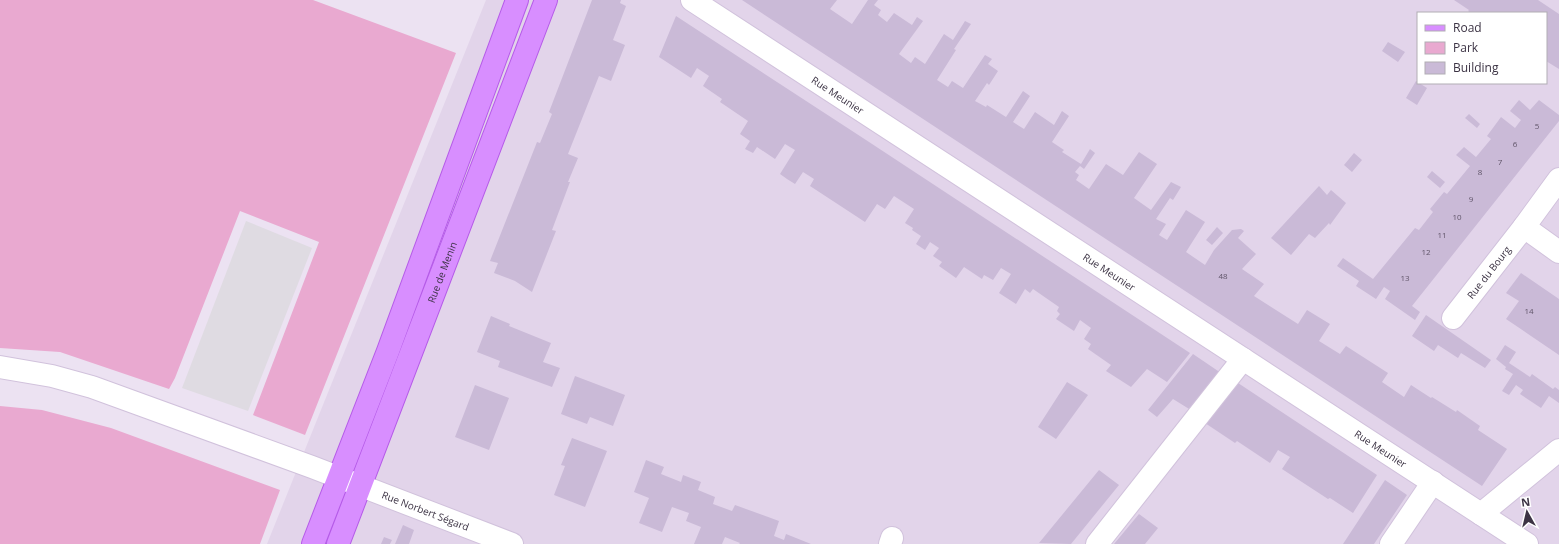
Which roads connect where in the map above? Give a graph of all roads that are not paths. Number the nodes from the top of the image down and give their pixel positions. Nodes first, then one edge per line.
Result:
1 (517, 0) edge
2 (546, 0) edge
3 (692, 0) edge
4 (1559, 178) edge
5 (1524, 227) junction
6 (1559, 252) edge
7 (1453, 318) dead end
8 (1243, 359) junction
9 (0, 367) edge
10 (1559, 450) edge
11 (339, 477) junction
12 (1433, 482) junction
13 (360, 486) junction
14 (1481, 514) junction
15 (313, 544) edge
16 (338, 544) edge
17 (512, 544) edge
18 (1097, 544) edge
19 (1392, 544) edge
20 (1527, 544) edge

1 - 11 main road
2 - 13 main road, Rue de Menin
3 - 8 street, Rue Meunier
4 - 5 street, Rue du Bourg
5 - 6 street
5 - 7 street, Rue du Bourg
8 - 12 street, Rue Meunier
8 - 18 street
9 - 11 street, Rue Norbert Ségard
10 - 14 street
11 - 13 street, Rue Norbert Ségard
11 - 15 main road
12 - 14 street, Rue Meunier
12 - 19 street
13 - 16 main road, Rue de Menin
13 - 17 street, Rue Norbert Ségard
14 - 20 street, Rue Meunier

